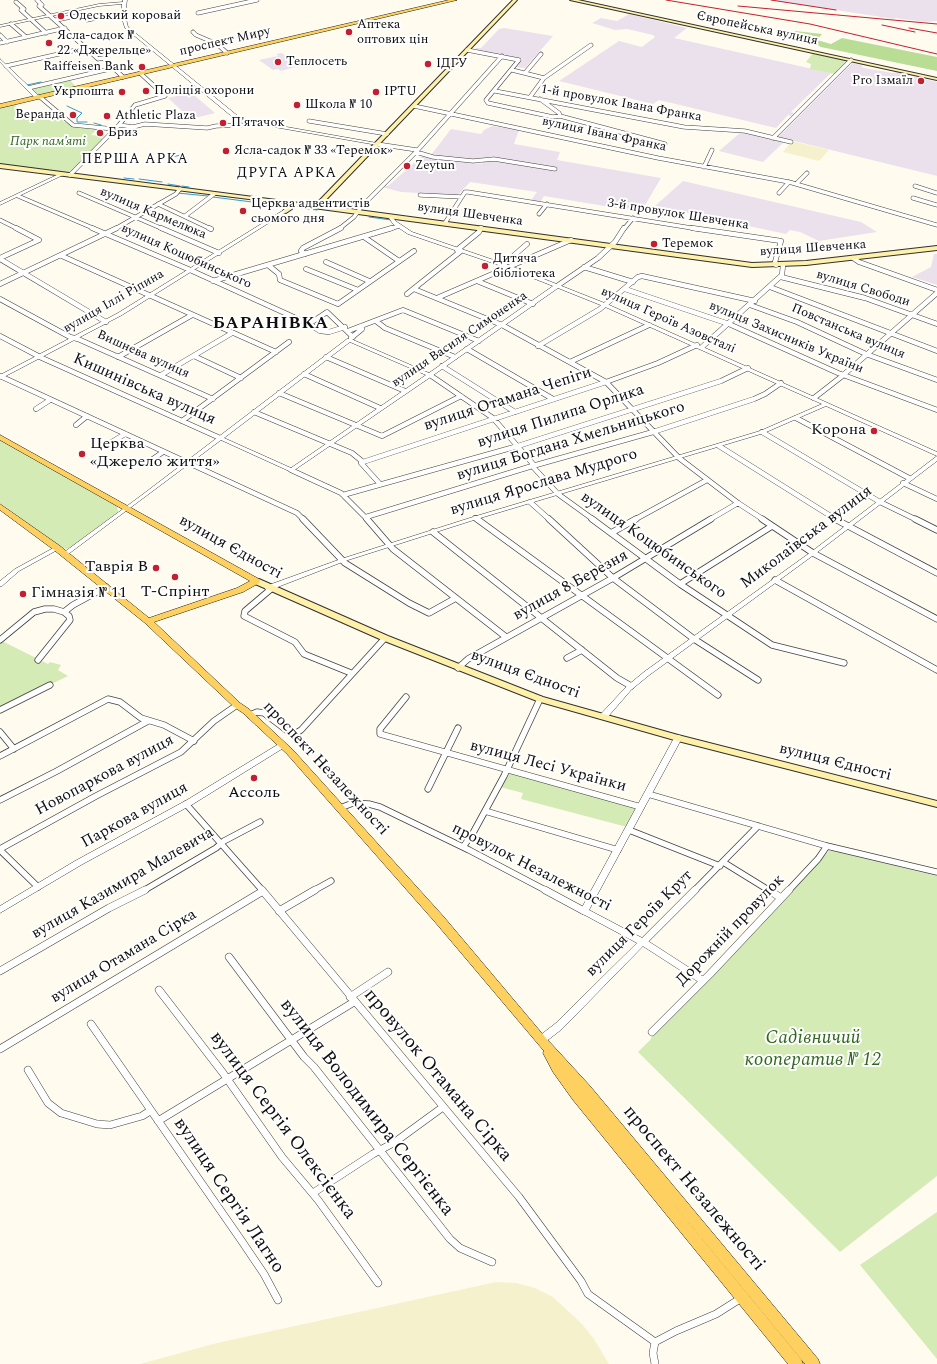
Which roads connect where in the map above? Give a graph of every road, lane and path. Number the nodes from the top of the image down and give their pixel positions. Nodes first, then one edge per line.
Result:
1 (37, 0) edge
2 (257, 0) edge
3 (454, 0) edge
4 (516, 0) edge
5 (572, 0) edge
6 (125, 1) edge
7 (16, 2) dead end
8 (198, 13) dead end
9 (51, 15) junction
10 (110, 15) dead end
11 (32, 19) junction
12 (56, 20) junction
13 (11, 24) junction
14 (0, 26) edge
15 (65, 28) junction
16 (193, 32) dead end
17 (46, 33) junction
18 (0, 35) edge
19 (26, 37) junction
20 (7, 42) junction
21 (0, 43) edge
22 (592, 45) dead end
23 (85, 48) junction
24 (467, 50) junction
25 (227, 53) junction
26 (541, 54) dead end
27 (502, 56) junction
28 (0, 60) edge
29 (851, 60) junction
30 (6, 66) junction
31 (172, 66) junction
32 (114, 68) junction
33 (512, 70) junction
34 (140, 73) junction
35 (525, 73) junction
36 (123, 77) junction
37 (544, 78) junction
38 (937, 79) edge
39 (28, 88) junction
40 (495, 91) junction
41 (38, 97) junction
42 (530, 97) junction
43 (540, 99) junction
44 (0, 106) edge
45 (414, 106) junction
46 (449, 114) junction
47 (560, 116) junction
48 (309, 121) dead end
49 (118, 125) junction
50 (242, 125) dead end
51 (114, 130) junction
52 (387, 134) junction
53 (773, 138) junction
54 (791, 142) dead end
55 (376, 144) junction
56 (665, 144) dead end
57 (712, 150) dead end
58 (417, 151) junction
59 (0, 166) edge
60 (704, 167) junction
61 (555, 169) dead end
62 (807, 173) dead end
63 (63, 174) junction
64 (70, 175) junction
65 (789, 182) junction
66 (796, 184) junction
67 (915, 186) dead end
68 (180, 189) junction
69 (79, 193) dead end
70 (779, 193) dead end
71 (937, 193) edge
72 (214, 194) junction
73 (420, 195) dead end
74 (18, 196) junction
75 (462, 197) junction
76 (325, 198) junction
77 (913, 198) dead end
78 (280, 202) junction
79 (0, 204) edge
80 (158, 204) junction
81 (297, 204) junction
82 (547, 204) junction
83 (937, 205) edge
84 (316, 207) junction
85 (335, 209) junction
86 (286, 211) junction
87 (358, 212) junction
88 (539, 214) dead end
89 (185, 216) junction
90 (392, 216) junction
91 (135, 217) junction
92 (633, 218) junction
93 (0, 220) edge
94 (445, 223) junction
95 (937, 225) edge
96 (399, 226) junction
97 (481, 228) junction
98 (211, 229) dead end
99 (106, 234) junction
100 (364, 237) junction
101 (529, 240) junction
102 (571, 240) junction
103 (611, 246) junction
104 (937, 248) edge
105 (459, 250) junction
106 (414, 251) dead end
107 (219, 253) junction
108 (305, 254) junction
109 (62, 256) junction
110 (0, 258) edge
111 (853, 258) junction
112 (399, 261) junction
113 (326, 262) dead end
114 (268, 265) junction
115 (503, 265) junction
116 (776, 265) junction
117 (784, 265) junction
118 (509, 267) junction
119 (584, 267) junction
120 (306, 269) dead end
121 (190, 271) junction
122 (24, 273) junction
123 (781, 276) junction
124 (213, 281) junction
125 (369, 281) junction
126 (477, 281) junction
127 (633, 282) junction
128 (0, 284) edge
129 (557, 286) junction
130 (770, 287) junction
131 (414, 289) junction
132 (625, 289) junction
133 (358, 290) junction
134 (937, 290) edge
135 (937, 293) edge
136 (407, 294) dead end
137 (150, 295) junction
138 (437, 298) junction
139 (0, 300) edge
140 (755, 301) junction
141 (533, 304) junction
142 (605, 305) junction
143 (750, 305) junction
144 (192, 315) junction
145 (912, 315) junction
146 (376, 321) junction
147 (106, 322) junction
148 (309, 324) junction
149 (650, 324) junction
150 (730, 324) junction
151 (937, 324) edge
152 (502, 325) junction
153 (361, 326) junction
154 (346, 329) junction
155 (232, 333) junction
156 (890, 334) junction
157 (0, 336) edge
158 (74, 338) junction
159 (351, 338) junction
160 (290, 342) dead end
161 (479, 342) junction
162 (538, 346) junction
163 (699, 346) junction
164 (467, 349) junction
165 (937, 351) edge
166 (276, 352) junction
167 (866, 354) junction
168 (118, 356) junction
169 (194, 356) junction
170 (39, 357) junction
171 (326, 357) junction
172 (455, 357) junction
173 (570, 362) junction
174 (442, 366) junction
175 (748, 368) junction
176 (304, 374) junction
177 (161, 375) junction
178 (430, 375) junction
179 (844, 375) junction
180 (0, 376) edge
181 (241, 378) junction
182 (937, 380) edge
183 (606, 382) junction
184 (781, 383) junction
185 (405, 391) junction
186 (279, 393) junction
187 (461, 396) junction
188 (814, 398) junction
189 (213, 399) junction
190 (554, 399) junction
191 (50, 400) junction
192 (827, 404) junction
193 (380, 408) junction
194 (632, 408) junction
195 (36, 409) dead end
196 (937, 410) edge
197 (254, 412) junction
198 (515, 412) junction
199 (88, 416) junction
200 (493, 418) junction
201 (796, 418) junction
202 (182, 421) junction
203 (76, 425) dead end
204 (355, 426) junction
205 (653, 432) junction
206 (762, 432) junction
207 (125, 434) junction
208 (0, 436) edge
209 (220, 438) junction
210 (110, 443) dead end
211 (328, 444) junction
212 (518, 446) junction
213 (719, 446) junction
214 (164, 452) junction
215 (937, 454) edge
216 (679, 458) junction
217 (937, 458) edge
218 (145, 462) dead end
219 (363, 462) junction
220 (187, 463) junction
221 (533, 466) junction
222 (291, 470) junction
223 (909, 478) junction
224 (707, 480) junction
225 (903, 483) junction
226 (380, 484) junction
227 (558, 494) junction
228 (343, 495) junction
229 (937, 499) edge
230 (530, 502) junction
231 (880, 502) junction
232 (738, 503) junction
233 (0, 506) edge
234 (127, 509) junction
235 (366, 517) junction
236 (475, 518) junction
237 (772, 526) junction
238 (846, 526) junction
239 (937, 530) edge
240 (433, 532) junction
241 (611, 533) junction
242 (391, 545) junction
243 (57, 548) junction
244 (813, 553) junction
245 (65, 554) junction
246 (645, 558) junction
247 (343, 560) junction
248 (937, 573) edge
249 (613, 578) junction
250 (775, 580) junction
251 (256, 581) junction
252 (0, 584) edge
253 (680, 584) junction
254 (106, 587) junction
255 (270, 588) junction
256 (581, 595) junction
257 (456, 598) junction
258 (64, 612) junction
259 (729, 615) junction
260 (541, 618) junction
261 (937, 619) edge
262 (148, 621) junction
263 (506, 637) junction
264 (385, 638) junction
265 (694, 639) junction
266 (0, 640) edge
267 (582, 650) junction
268 (567, 658) dead end
269 (667, 658) junction
270 (38, 660) dead end
271 (844, 663) dead end
272 (458, 668) junction
273 (937, 670) edge
274 (351, 673) junction
275 (758, 680) dead end
276 (50, 685) dead end
277 (631, 686) junction
278 (718, 695) dead end
279 (406, 697) dead end
280 (540, 699) junction
281 (237, 705) junction
282 (0, 710) edge
283 (250, 715) junction
284 (603, 717) junction
285 (148, 721) junction
286 (458, 728) dead end
287 (0, 732) edge
288 (678, 738) junction
289 (194, 741) junction
290 (282, 745) junction
291 (14, 749) junction
292 (447, 754) junction
293 (0, 756) edge
294 (507, 769) junction
295 (428, 789) dead end
296 (648, 794) junction
297 (0, 800) edge
298 (186, 804) junction
299 (937, 804) edge
300 (641, 807) junction
301 (340, 808) junction
302 (485, 811) junction
303 (260, 822) dead end
304 (758, 826) junction
305 (629, 830) junction
306 (221, 844) junction
307 (828, 846) junction
308 (463, 847) junction
309 (0, 849) edge
310 (618, 850) junction
311 (722, 864) junction
312 (937, 872) edge
313 (331, 881) dead end
314 (38, 887) junction
315 (263, 891) junction
316 (781, 898) junction
317 (0, 910) edge
318 (279, 911) junction
319 (584, 911) junction
320 (643, 942) junction
321 (229, 957) dead end
322 (0, 971) edge
323 (388, 972) dead end
324 (702, 980) junction
325 (159, 990) dead end
326 (352, 1000) junction
327 (91, 1024) dead end
328 (652, 1032) dead end
329 (292, 1040) junction
330 (541, 1040) junction
331 (0, 1049) edge
332 (28, 1070) dead end
333 (227, 1078) junction
334 (443, 1107) junction
335 (150, 1111) junction
336 (158, 1121) junction
337 (379, 1151) junction
338 (313, 1193) junction
339 (492, 1262) dead end
340 (378, 1283) dead end
341 (747, 1294) junction
342 (278, 1300) dead end
343 (655, 1342) junction
344 (655, 1364) edge
345 (796, 1364) edge
346 (814, 1364) edge

1 - 9 street
2 - 8 street
3 - 25 main road, проспект Миру
4 - 24 main road
5 - 29 main road, Європейська вулиця
6 - 9 street
6 - 31 street
7 - 11 street
9 - 11 street
9 - 12 street
10 - 12 street
11 - 13 street
11 - 17 street
12 - 15 street
13 - 14 street
13 - 19 street
15 - 17 street
15 - 23 street
16 - 25 street
17 - 19 street
18 - 20 street
19 - 20 street
20 - 21 street
22 - 37 street
23 - 30 street
23 - 32 street
24 - 27 street
24 - 45 main road
25 - 31 main road, проспект Миру
26 - 35 street
27 - 33 street
27 - 46 street
28 - 30 street
29 - 38 main road, Європейська вулиця
29 - 53 street
30 - 39 street
31 - 34 main road, проспект Миру
31 - 55 street
32 - 36 street
32 - 39 street
33 - 35 street
33 - 40 street
34 - 36 main road, проспект Миру
34 - 49 street
35 - 37 street
36 - 41 main road, проспект Миру
37 - 42 street
39 - 41 street
40 - 42 street, 1-й провулок Івана Франка
40 - 47 street
41 - 44 main road, проспект Миру
41 - 51 street
42 - 43 street, 1-й провулок Івана Франка
43 - 47 street
43 - 53 street, 1-й провулок Івана Франка
45 - 46 street, вулиця Івана Франка
45 - 52 main road
46 - 58 street
46 - 60 street, вулиця Івана Франка
47 - 56 street
48 - 52 street
49 - 50 street
49 - 51 street
51 - 64 street
52 - 55 main road
53 - 54 street, 1-й провулок Івана Франка
55 - 58 street
55 - 76 main road
57 - 60 street
58 - 61 street
58 - 87 street
59 - 63 main road, вулиця Шевченка
60 - 65 street, вулиця Івана Франка
62 - 66 street
63 - 64 main road, вулиця Шевченка
63 - 74 street
64 - 68 main road, вулиця Шевченка
65 - 66 street, вулиця Івана Франка
65 - 70 street
66 - 95 street, вулиця Івана Франка
67 - 71 street
68 - 72 main road, вулиця Шевченка
68 - 80 street
69 - 91 street, вулиця Кармелюка
72 - 78 main road, вулиця Шевченка
72 - 89 street
73 - 75 street, 3-й провулок Шевченка
74 - 79 street
74 - 99 street, вулиця Коцюбинського
75 - 82 street, 3-й провулок Шевченка
75 - 94 street
76 - 84 main road
76 - 85 main road
77 - 83 street
78 - 81 main road, вулиця Шевченка
78 - 86 main road
80 - 89 street
80 - 91 street
81 - 84 main road, вулиця Шевченка
81 - 86 street, вулиця Іллі Ріпина
82 - 88 street
82 - 92 street, 3-й провулок Шевченка
84 - 85 main road, вулиця Шевченка
85 - 87 main road, вулиця Шевченка
86 - 107 street, вулиця Іллі Ріпина
87 - 90 main road, вулиця Шевченка
87 - 108 street
89 - 98 street
90 - 94 main road, вулиця Шевченка
90 - 96 street, вулиця Героїв Азовсталі
91 - 99 street
91 - 107 street, вулиця Кармелюка
92 - 103 street, вулиця Василя Симоненка
92 - 116 street, 3-й провулок Шевченка
93 - 110 street
94 - 97 main road, вулиця Шевченка
96 - 100 street
96 - 105 street, вулиця Героїв Азовсталі
97 - 101 main road, вулиця Шевченка
97 - 105 street
99 - 109 street
99 - 121 street, вулиця Коцюбинського
100 - 108 street
100 - 112 street
101 - 102 main road, вулиця Шевченка
101 - 115 street
102 - 103 main road, вулиця Шевченка
102 - 118 street
103 - 116 main road, вулиця Шевченка
103 - 119 street, вулиця Василя Симоненка
104 - 111 main road, вулиця Шевченка
105 - 115 street, вулиця Героїв Азовсталі
105 - 131 street
106 - 112 street
107 - 121 street, вулиця Іллі Ріпина
108 - 114 street
109 - 122 street
109 - 137 street
110 - 122 street
111 - 117 main road, вулиця Шевченка
111 - 134 street
112 - 125 street
113 - 125 street
114 - 124 street
114 - 133 street
115 - 118 street, вулиця Героїв Азовсталі
116 - 117 main road, вулиця Шевченка
117 - 123 street, вулиця Отамана Чепіги
118 - 126 street
118 - 129 street, вулиця Героїв Азовсталі
119 - 127 street
119 - 129 street, вулиця Василя Симоненка
120 - 133 street
121 - 124 street, вулиця Коцюбинського
121 - 137 street, вулиця Іллі Ріпина
122 - 128 street
122 - 147 street
123 - 130 street, вулиця Отамана Чепіги
123 - 145 street, вулиця Свободи
124 - 148 street, вулиця Коцюбинського
125 - 133 street
126 - 138 street
126 - 141 street
127 - 132 street
127 - 140 street
129 - 141 street, вулиця Василя Симоненка
129 - 142 street, вулиця Героїв Азовсталі
130 - 140 street, вулиця Отамана Чепіги
130 - 156 street
131 - 136 street
131 - 138 street
132 - 142 street
132 - 150 street, вулиця Захисників України
135 - 145 street
137 - 144 street
137 - 147 street, вулиця Іллі Ріпина
138 - 152 street
139 - 158 street, Вишнева вулиця
140 - 143 street, вулиця Отамана Чепіги
141 - 152 street, вулиця Василя Симоненка
142 - 149 street, вулиця Героїв Азовсталі
142 - 162 street
143 - 150 street, вулиця Отамана Чепіги
143 - 167 street, Повстанська вулиця
144 - 155 street
144 - 168 street
145 - 151 street, вулиця Свободи
145 - 156 street
146 - 153 street, вулиця Коцюбинського
146 - 161 street, вулиця Коцюбинського
146 - 172 street
147 - 158 street, вулиця Іллі Ріпина
148 - 154 street, вулиця Коцюбинського
148 - 154 street
149 - 163 street, вулиця Героїв Азовсталі
149 - 173 street
150 - 163 street, вулиця Отамана Чепіги
150 - 179 street, вулиця Захисників України
152 - 161 street, вулиця Василя Симоненка
152 - 162 street
153 - 154 street, вулиця Коцюбинського
153 - 159 street
154 - 159 street
155 - 166 street
155 - 169 street
156 - 165 street
156 - 167 street
157 - 170 street, Кишинівська вулиця
158 - 168 street, Вишнева вулиця
158 - 170 street, вулиця Іллі Ріпина
159 - 171 street
159 - 178 street, вулиця Коцюбинського
160 - 166 street
161 - 164 street, вулиця Василя Симоненка
162 - 173 street
163 - 175 street, вулиця Героїв Азовсталі
163 - 183 street, вулиця Отамана Чепіги
164 - 172 street, вулиця Василя Симоненка
164 - 190 street
166 - 181 street
167 - 179 street
167 - 182 street, Повстанська вулиця
168 - 177 street, Вишнева вулиця
169 - 177 street
169 - 181 street
170 - 180 street, вулиця Іллі Ріпина
170 - 202 street, Кишинівська вулиця
171 - 176 street
171 - 185 street
172 - 174 street, вулиця Василя Симоненка
173 - 183 street
174 - 178 street, вулиця Василя Симоненка
174 - 198 street
175 - 184 street, вулиця Героїв Азовсталі
175 - 194 street, вулиця Пилипа Орлика
176 - 186 street
176 - 193 street
177 - 189 street, Вишнева вулиця
178 - 185 street, вулиця Василя Симоненка
178 - 187 street, вулиця Коцюбинського
179 - 188 street
179 - 196 street, вулиця Захисників України
180 - 191 street
181 - 189 street
183 - 190 street, вулиця Отамана Чепіги
183 - 194 street
184 - 188 street, вулиця Героїв Азовсталі
184 - 205 street, вулиця Богдана Хмельницького
185 - 193 street, вулиця Василя Симоненка
186 - 197 street
186 - 204 street
187 - 200 street, вулиця Коцюбинського
187 - 204 street
188 - 192 street, вулиця Героїв Азовсталі
189 - 202 street
190 - 198 street, вулиця Отамана Чепіги
191 - 195 street
191 - 199 street
192 - 201 street, вулиця Ярослава Мудрого
192 - 215 street, вулиця Героїв Азовсталі
193 - 204 street, вулиця Василя Симоненка
194 - 205 street
194 - 212 street, вулиця Пилипа Орлика
197 - 209 street
197 - 211 street
198 - 200 street, вулиця Отамана Чепіги
199 - 203 street
199 - 207 street
200 - 212 street, вулиця Коцюбинського
200 - 219 street, вулиця Отамана Чепіги
201 - 206 street, вулиця Ярослава Мудрого
201 - 223 street
202 - 209 street, Кишинівська вулиця
204 - 211 street, вулиця Василя Симоненка
205 - 216 street
205 - 221 street, вулиця Богдана Хмельницького
206 - 213 street, вулиця Ярослава Мудрого
206 - 231 street
207 - 210 street
207 - 214 street
208 - 234 main road
209 - 220 street
209 - 222 street, Кишинівська вулиця
211 - 219 street
211 - 222 street, вулиця Василя Симоненка
212 - 221 street, вулиця Коцюбинського
212 - 226 street, вулиця Пилипа Орлика
213 - 216 street, вулиця Ярослава Мудрого
213 - 238 street
214 - 218 street
214 - 220 street
216 - 224 street
216 - 227 street, вулиця Ярослава Мудрого
217 - 223 street, Миколаївська вулиця
219 - 226 street
220 - 234 street
220 - 247 street
221 - 227 street, вулиця Коцюбинського
221 - 235 street, вулиця Богдана Хмельницького
222 - 228 street, Кишинівська вулиця
223 - 225 street, Миколаївська вулиця
224 - 232 street
224 - 241 street
225 - 229 street
225 - 231 street, Миколаївська вулиця
226 - 228 street, вулиця Пилипа Орлика
227 - 230 street, вулиця Ярослава Мудрого
227 - 241 street, вулиця Коцюбинського
228 - 235 street, Кишинівська вулиця
230 - 236 street, вулиця Ярослава Мудрого
230 - 249 street
231 - 238 street, Миколаївська вулиця
231 - 239 street
232 - 237 street
232 - 246 street, вулиця 8 Березня
233 - 243 main road, проспект Незалежності
234 - 245 street
234 - 251 main road, вулиця Єдності
235 - 242 street, Кишинівська вулиця
236 - 240 street, вулиця Ярослава Мудрого
236 - 256 street
237 - 244 street
237 - 253 street
238 - 244 street, Миколаївська вулиця
238 - 248 street
240 - 242 street, вулиця Ярослава Мудрого
240 - 260 street
241 - 246 street, вулиця Коцюбинського
242 - 247 street, вулиця Ярослава Мудрого
242 - 257 street, Кишинівська вулиця
243 - 245 main road, проспект Незалежності
243 - 252 street
244 - 250 street, Миколаївська вулиця
244 - 261 street
245 - 254 main road, проспект Незалежності
246 - 249 street, вулиця 8 Березня
246 - 253 street, вулиця Коцюбинського
247 - 255 street, вулиця Ярослава Мудрого
247 - 257 street
249 - 256 street, вулиця 8 Березня
249 - 265 street
250 - 259 street, Миколаївська вулиця
250 - 273 street
251 - 255 main road, вулиця Єдності
251 - 262 main road
253 - 259 street, вулиця Коцюбинського
254 - 258 street
254 - 262 main road, проспект Незалежності
255 - 264 main road, вулиця Єдності
255 - 274 street
256 - 260 street, вулиця 8 Березня
256 - 269 street
257 - 263 street, Кишинівська вулиця
258 - 266 street
258 - 270 street
259 - 265 street, Миколаївська вулиця
259 - 271 street, вулиця Коцюбинського
260 - 263 street, вулиця 8 Березня
260 - 267 street
262 - 281 main road, проспект Незалежності
263 - 272 street, вулиця 8 Березня
264 - 272 main road, вулиця Єдності
264 - 274 street
265 - 269 street, Миколаївська вулиця
265 - 275 street
267 - 268 street
267 - 277 street
269 - 277 street, Миколаївська вулиця
269 - 278 street
272 - 280 main road, вулиця Єдності
274 - 283 street
276 - 282 street
277 - 284 street, Миколаївська вулиця
279 - 292 street, вулиця Лесі Українки
280 - 284 main road, вулиця Єдності
280 - 294 street
281 - 283 main road, проспект Незалежності
281 - 289 street, Новопаркова вулиця
283 - 290 main road, проспект Незалежності
284 - 288 main road, вулиця Єдності
285 - 289 street
285 - 291 street
285 - 297 street
286 - 292 street, вулиця Лесі Українки
287 - 291 street
288 - 296 street
288 - 299 main road, вулиця Єдності
289 - 309 street, Новопаркова вулиця
290 - 298 street, Паркова вулиця
290 - 301 main road, проспект Незалежності
291 - 293 street
292 - 294 street, вулиця Лесі Українки
292 - 295 street, вулиця Лесі Українки
294 - 300 street, вулиця Лесі Українки
294 - 302 street
296 - 300 street
296 - 304 street
298 - 306 street, провулок Отамана Сірка
298 - 314 street, Паркова вулиця
300 - 305 street
301 - 308 street, провулок Незалежності
301 - 330 main road, проспект Незалежності
302 - 308 street
302 - 310 street
303 - 306 street, вулиця Казимира Малевича
304 - 307 street
304 - 311 street, вулиця Героїв Крут
305 - 310 street
305 - 311 street
306 - 315 street, провулок Отамана Сірка
306 - 322 street, вулиця Казимира Малевича
307 - 312 street
307 - 316 street, Дорожній провулок
308 - 319 street, провулок Незалежності
309 - 314 street
310 - 319 street
311 - 316 street
311 - 320 street, вулиця Героїв Крут
313 - 318 street
314 - 317 street, Паркова вулиця
315 - 318 street, провулок Отамана Сірка
315 - 331 street, вулиця Отамана Сірка
316 - 324 street, Дорожній провулок
318 - 326 street, провулок Отамана Сірка
319 - 320 street, провулок Незалежності
320 - 324 street, провулок Незалежності
320 - 330 street, вулиця Героїв Крут
321 - 329 street, вулиця Володимира Сергієнка
323 - 326 street
324 - 328 street, Дорожній провулок
325 - 333 street, вулиця Сергія Олексієнка
326 - 329 street
326 - 334 street, провулок Отамана Сірка
327 - 335 street, вулиця Сергія Лагно
329 - 333 street
329 - 337 street, вулиця Володимира Сергієнка
330 - 341 main road, проспект Незалежності
332 - 335 street, вулиця Сергія Лагно
333 - 336 street
333 - 338 street, вулиця Сергія Олексієнка
334 - 337 street
334 - 343 street, провулок Отамана Сірка
335 - 336 street, вулиця Сергія Лагно
336 - 342 street, вулиця Сергія Лагно
337 - 338 street
337 - 339 street, вулиця Володимира Сергієнка
338 - 340 street, вулиця Сергія Олексієнка
341 - 343 street
341 - 345 main road, проспект Незалежності
341 - 346 main road, проспект Незалежності
343 - 344 street

